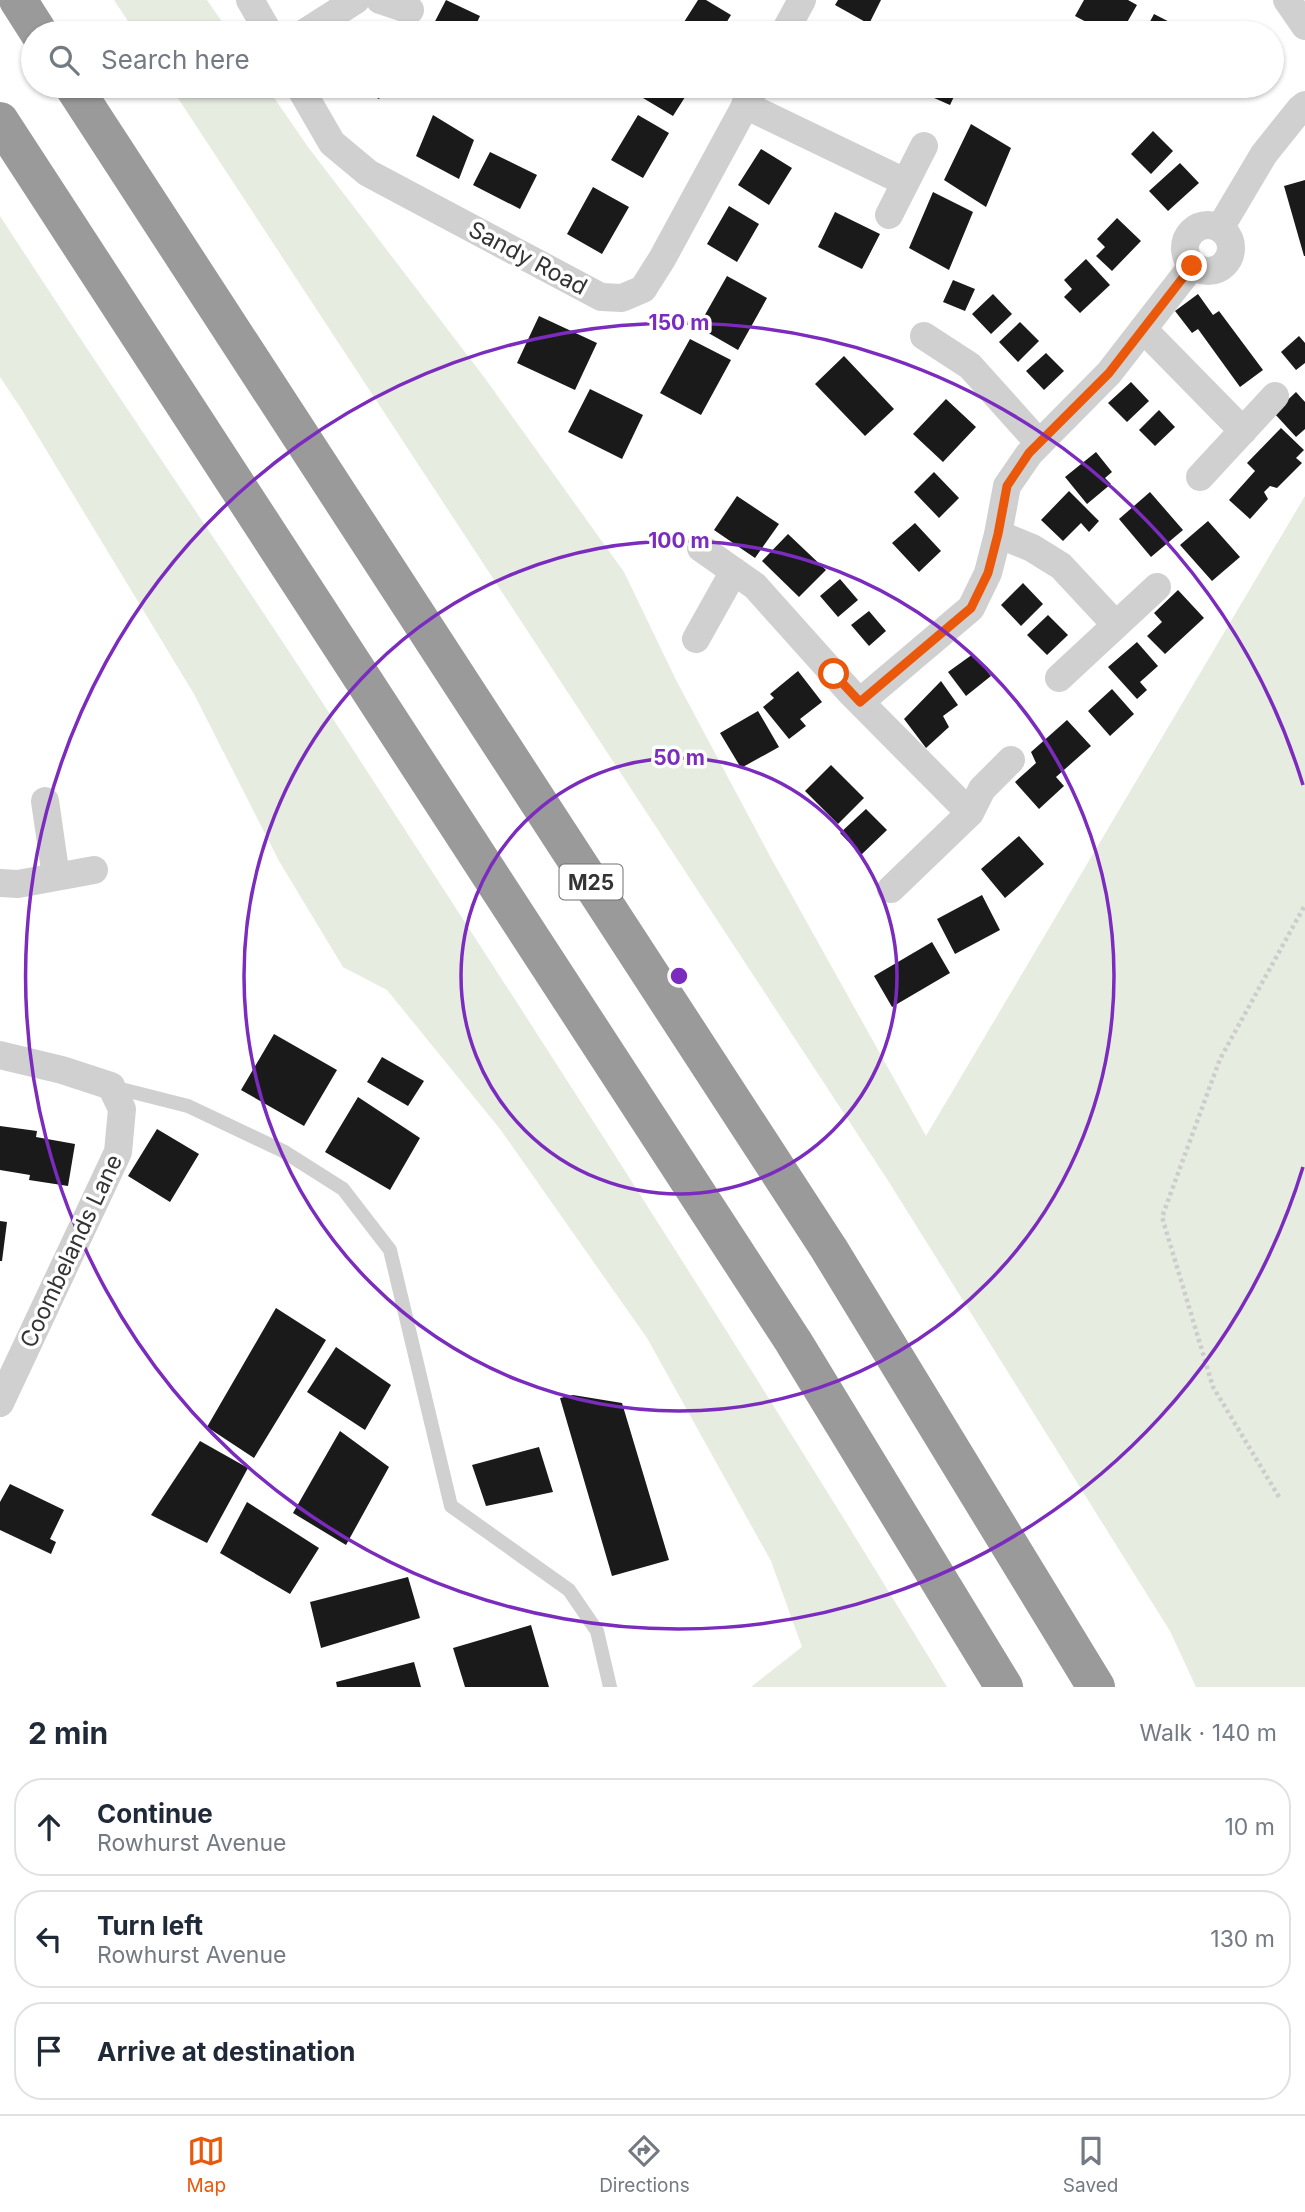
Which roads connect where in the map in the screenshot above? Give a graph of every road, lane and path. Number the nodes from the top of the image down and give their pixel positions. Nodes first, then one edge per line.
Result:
1 (18, 0) edge
2 (250, 0) edge
3 (356, 0) edge
4 (380, 0) edge
5 (802, 0) edge
6 (1287, 0) edge
7 (410, 10) dead end
8 (31, 21) edge
9 (262, 21) edge
10 (323, 21) edge
11 (791, 21) edge
12 (1305, 26) edge
13 (82, 98) edge
14 (306, 98) edge
15 (749, 98) edge
16 (756, 98) edge
17 (1305, 105) edge
18 (0, 121) edge
19 (924, 146) dead end
20 (905, 182) junction
21 (888, 215) dead end
22 (1143, 329) junction
23 (924, 336) dead end
24 (1275, 396) dead end
25 (1243, 431) junction
26 (1039, 443) junction
27 (1200, 477) dead end
28 (998, 534) junction
29 (701, 548) dead end
30 (734, 571) junction
31 (1157, 587) dead end
32 (1116, 625) junction
33 (696, 639) dead end
34 (1059, 678) dead end
35 (860, 702) junction
36 (1012, 760) dead end
37 (45, 801) dead end
38 (970, 813) junction
39 (94, 870) dead end
40 (55, 877) junction
41 (0, 883) edge
42 (891, 889) dead end
43 (1305, 905) edge
44 (0, 1055) edge
45 (111, 1087) junction
46 (0, 1403) edge
47 (1279, 1497) dead end
48 (610, 1687) edge
49 (1004, 1687) edge
50 (1096, 1687) edge

1 - 8 highway
2 - 9 street
3 - 10 street
4 - 7 street
5 - 11 street
6 - 12 street
13 - 50 highway, M25
14 - 15 street, Sandy Road
16 - 20 street, Sandy Road
17 - 22 street
18 - 49 highway
19 - 20 street
20 - 21 street
22 - 25 street
22 - 26 street
23 - 26 street
24 - 25 street
25 - 27 street
26 - 28 street
28 - 32 street
28 - 35 street
29 - 30 street
30 - 33 street
30 - 35 street
31 - 32 street
32 - 34 street
35 - 38 street
36 - 38 street
37 - 40 street
38 - 42 street
39 - 40 street
40 - 41 street
43 - 47 path
44 - 45 street
45 - 46 street, Coombelands Lane
45 - 48 lane

